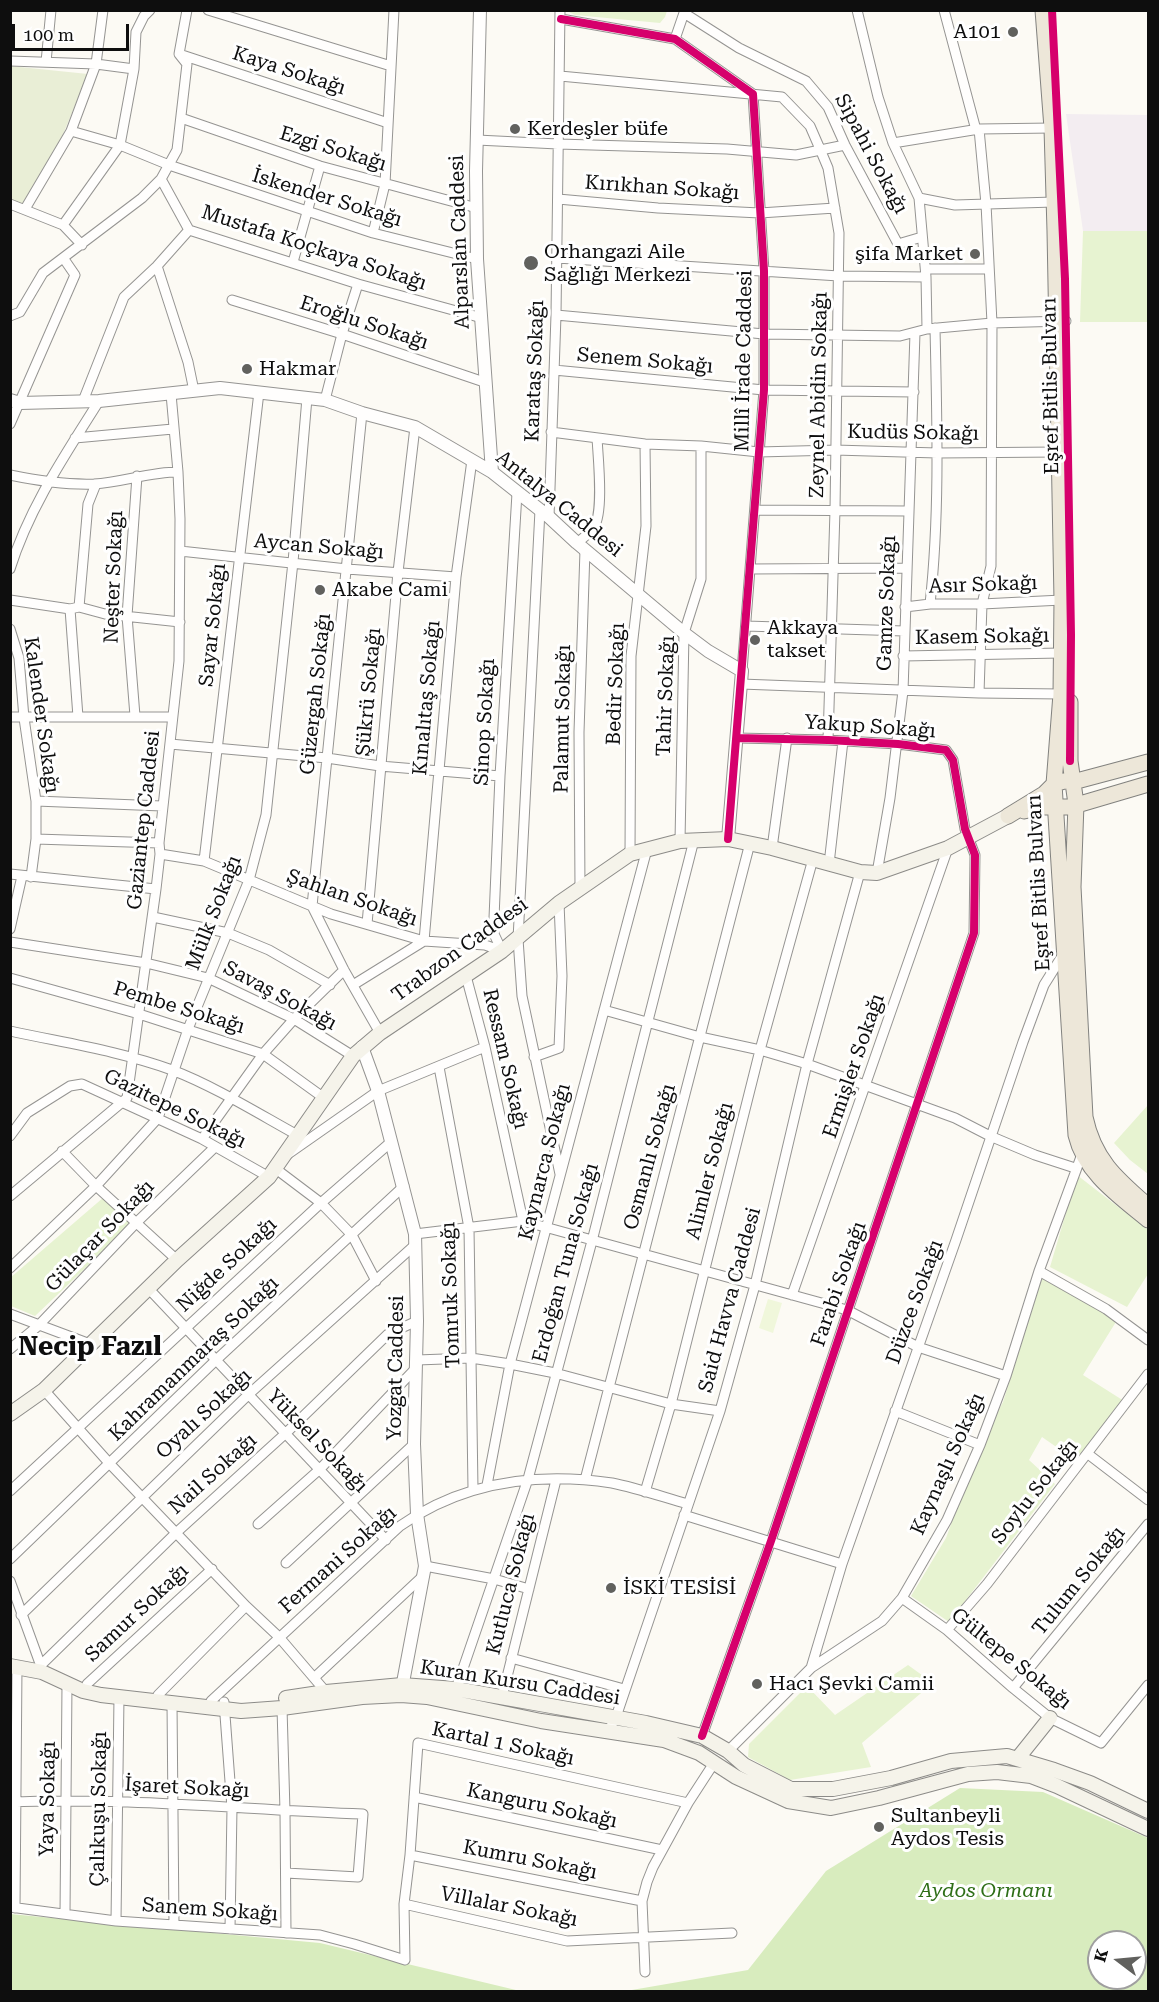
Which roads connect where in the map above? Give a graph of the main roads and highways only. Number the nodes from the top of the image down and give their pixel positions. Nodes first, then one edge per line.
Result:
1 (1042, 10) edge
2 (1052, 10) edge
3 (1062, 321) junction
4 (1070, 761) junction
5 (1149, 762) edge
6 (1098, 775) junction
7 (1073, 782) junction
8 (1054, 784) junction
9 (1149, 784) edge
10 (1076, 804) junction
11 (1055, 806) junction
12 (1008, 816) junction
13 (1058, 829) junction
14 (1070, 953) junction
15 (1149, 1206) edge
16 (1149, 1220) edge
17 (10, 1414) edge
18 (13, 1665) edge
19 (42, 1669) junction
20 (401, 1690) junction
21 (220, 1704) junction
22 (1050, 1718) road end
23 (703, 1738) junction
24 (699, 1753) junction
25 (731, 1754) junction
26 (1018, 1758) junction
27 (718, 1765) junction
28 (1149, 1811) edge
29 (1149, 1829) edge

1 - 3 main road, Eşref Bitlis Bulvarı
2 - 3 main road, Eşref Bitlis Bulvarı
3 - 4 main road, Eşref Bitlis Bulvarı
3 - 8 main road, Eşref Bitlis Bulvarı
4 - 6 main road
4 - 7 main road, Eşref Bitlis Bulvarı
5 - 6 main road
6 - 7 main road
7 - 8 main road
7 - 10 main road, Eşref Bitlis Bulvarı
8 - 11 main road, Eşref Bitlis Bulvarı
8 - 12 main road, Trabzon Caddesi
9 - 10 main road
10 - 11 main road
10 - 14 main road, Eşref Bitlis Bulvarı
11 - 12 main road
11 - 13 main road, Eşref Bitlis Bulvarı
12 - 13 main road
12 - 17 main road, Trabzon Caddesi
13 - 14 main road, Eşref Bitlis Bulvarı
14 - 15 main road, Eşref Bitlis Bulvarı
14 - 16 main road, Eşref Bitlis Bulvarı
18 - 19 main road, Kuran Kursu Caddesi
19 - 21 main road, Kuran Kursu Caddesi
19 - 21 main road, Kuran Kursu Caddesi
20 - 21 main road, Kuran Kursu Caddesi
20 - 21 main road, Kuran Kursu Caddesi
20 - 23 main road, Kuran Kursu Caddesi
20 - 24 main road, Kuran Kursu Caddesi
22 - 26 main road
23 - 24 main road
23 - 25 main road, Kuran Kursu Caddesi
24 - 27 main road, Kuran Kursu Caddesi
25 - 26 main road, Kuran Kursu Caddesi
25 - 27 main road
26 - 28 main road, Kuran Kursu Caddesi
27 - 29 main road, Kuran Kursu Caddesi

